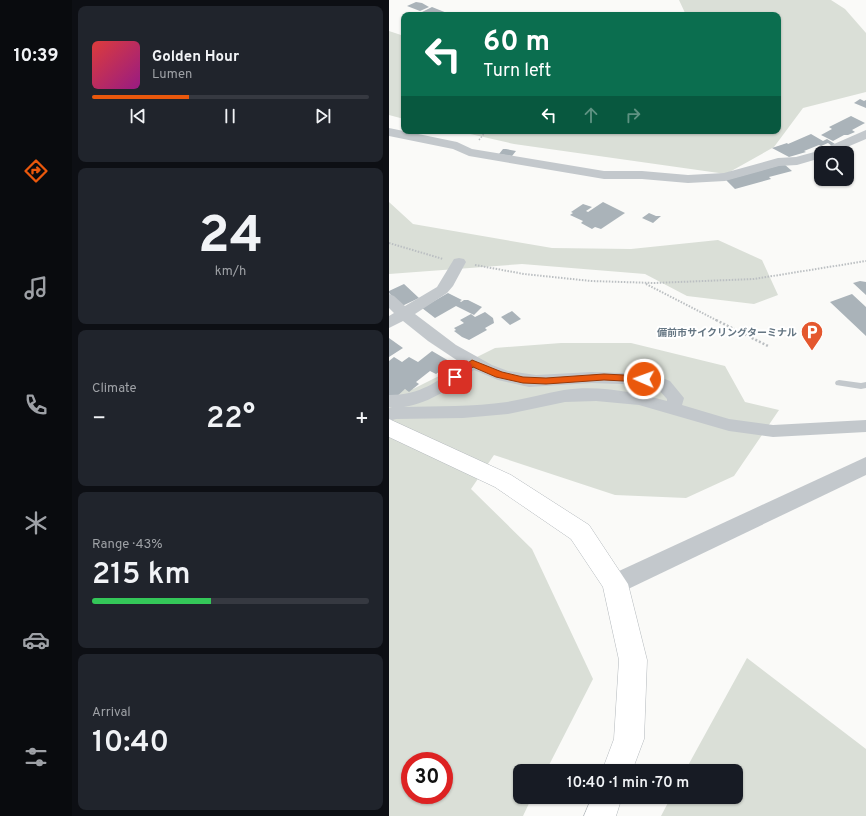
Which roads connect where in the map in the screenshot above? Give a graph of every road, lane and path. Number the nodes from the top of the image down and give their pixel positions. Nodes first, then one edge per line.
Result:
1 (389, 132) edge
2 (866, 134) edge
3 (838, 146) edge
4 (814, 156) edge
5 (389, 242) edge
6 (866, 260) edge
7 (459, 262) junction
8 (644, 283) junction
9 (389, 299) edge
10 (404, 314) junction
11 (389, 323) edge
12 (768, 346) dead end
13 (472, 363) junction
14 (839, 383) dead end
15 (866, 385) edge
16 (389, 401) edge
17 (672, 408) junction
18 (389, 415) edge
19 (866, 426) edge
20 (389, 427) edge
21 (866, 465) edge
22 (615, 584) junction
23 (620, 764) edge
24 (604, 804) edge
25 (600, 816) edge

1 - 4 street
2 - 3 street
5 - 7 path
6 - 8 path
7 - 8 path
7 - 10 street
8 - 12 path
9 - 10 street
10 - 11 street
10 - 13 street
13 - 16 street
13 - 17 street
14 - 15 lane
17 - 18 street
17 - 19 street
20 - 22 highway
21 - 22 street
22 - 23 highway
24 - 25 highway

